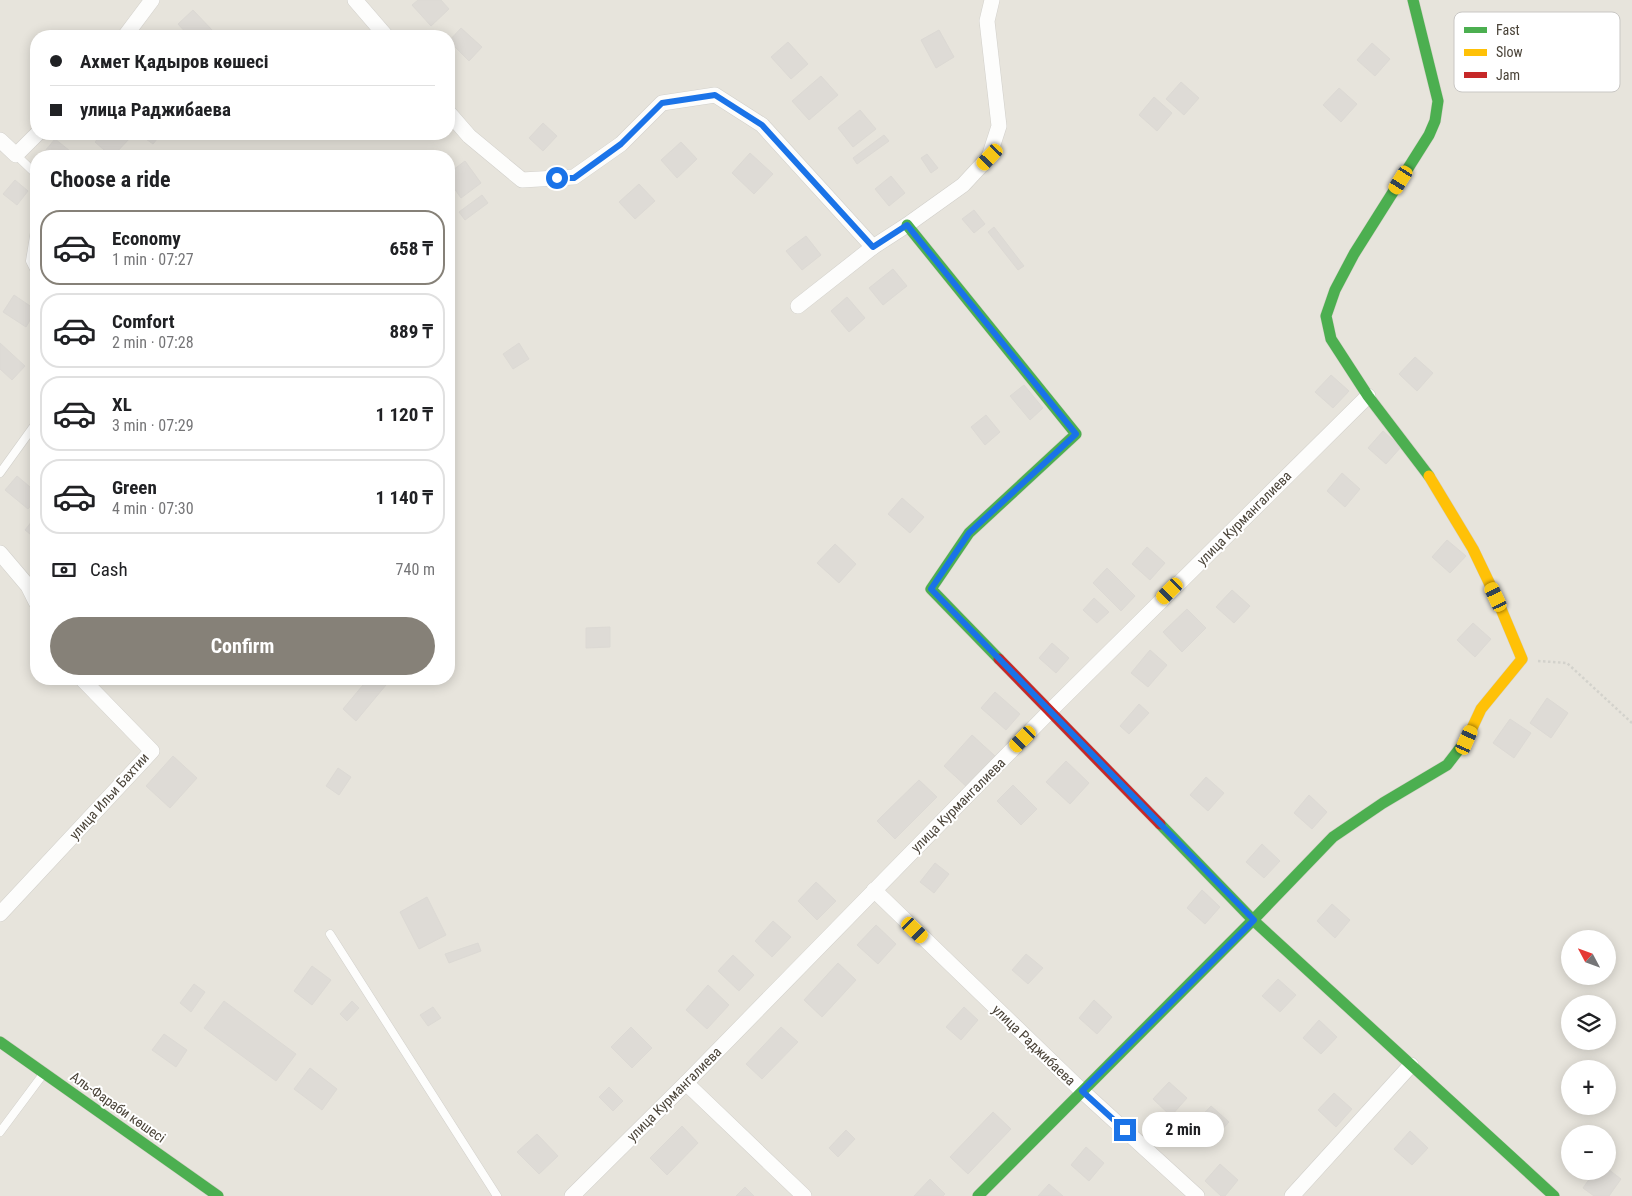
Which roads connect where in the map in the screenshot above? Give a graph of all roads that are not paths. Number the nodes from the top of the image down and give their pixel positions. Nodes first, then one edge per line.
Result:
1 (152, 0) edge
2 (356, 0) edge
3 (992, 0) edge
4 (1413, 0) edge
5 (130, 30) edge
6 (381, 30) edge
7 (455, 120) edge
8 (0, 140) edge
9 (30, 140) edge
10 (16, 155) junction
11 (30, 168) edge
12 (907, 225) junction
13 (873, 247) junction
14 (798, 306) dead end
15 (1368, 396) junction
16 (30, 431) edge
17 (0, 473) edge
18 (0, 553) edge
19 (30, 590) edge
20 (88, 685) edge
21 (1050, 711) junction
22 (874, 890) junction
23 (0, 914) edge
24 (1254, 920) junction
25 (330, 934) dead end
26 (0, 1042) edge
27 (1412, 1065) junction
28 (44, 1073) junction
29 (686, 1083) junction
30 (1082, 1091) junction
31 (0, 1132) edge
32 (218, 1196) edge
33 (497, 1196) edge
34 (572, 1196) edge
35 (804, 1196) edge
36 (978, 1196) edge
37 (1197, 1196) edge
38 (1292, 1196) edge
39 (1554, 1196) edge

1 - 5 street
2 - 6 street
3 - 12 street
4 - 15 street
7 - 13 street
8 - 10 street
9 - 10 street
10 - 11 lane
12 - 13 street
12 - 21 street
13 - 14 street
15 - 21 street, улица Курмангалиева
15 - 24 street
16 - 17 lane
18 - 19 street
20 - 23 street, улица Ильи Бахтии
21 - 22 street, улица Курмангалиева
21 - 24 street
22 - 29 street, улица Курмангалиева
22 - 30 street, улица Раджибаева
24 - 27 street
24 - 30 street
25 - 33 lane
26 - 28 street, Аль-Фараби көшесі
27 - 38 street
27 - 39 street
28 - 31 lane
28 - 32 street, Аль-Фараби көшесі
29 - 34 street, улица Курмангалиева
29 - 35 street
30 - 36 street
30 - 37 street, улица Раджибаева

